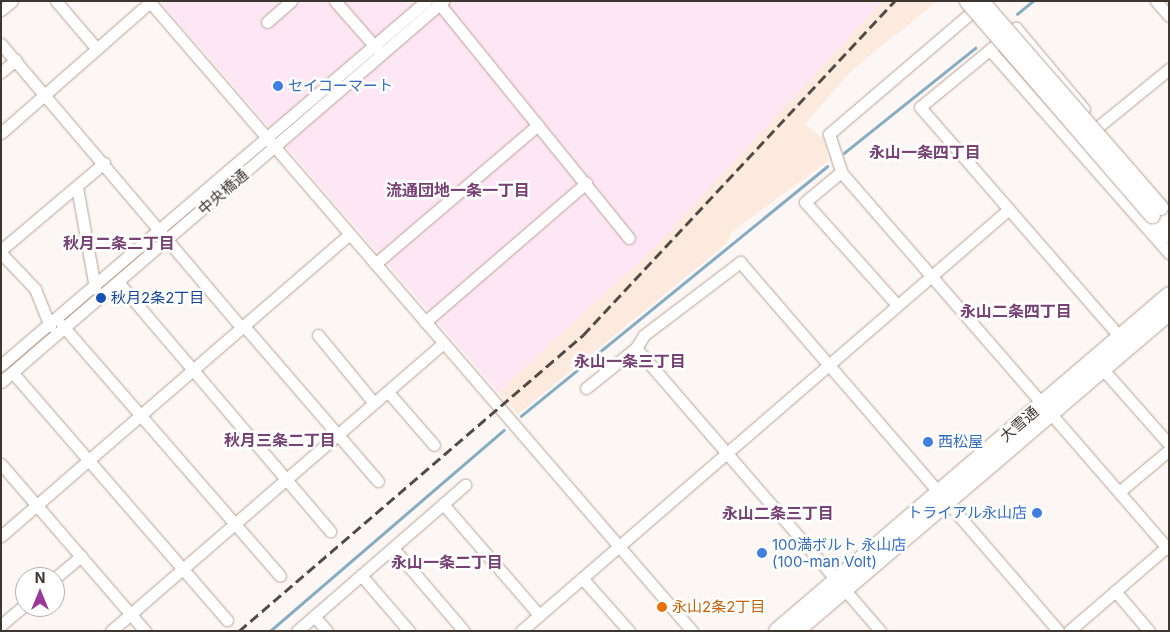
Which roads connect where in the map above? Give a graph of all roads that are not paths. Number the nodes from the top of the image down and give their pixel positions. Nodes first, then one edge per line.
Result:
1 (12, 1) edge
2 (56, 1) edge
3 (291, 1) edge
4 (334, 1) edge
5 (426, 1) edge
6 (967, 1) edge
7 (983, 1) edge
8 (1156, 1) edge
9 (150, 2) edge
10 (440, 2) edge
11 (1, 10) edge
12 (1169, 16) edge
13 (267, 22) dead end
14 (1, 44) edge
15 (374, 46) junction
16 (98, 49) junction
17 (990, 50) junction
18 (382, 54) junction
19 (16, 60) junction
20 (1169, 69) edge
21 (1, 72) edge
22 (46, 94) junction
23 (538, 125) junction
24 (1099, 126) junction
25 (1, 133) edge
26 (267, 138) junction
27 (275, 147) junction
28 (104, 163) junction
29 (841, 172) junction
30 (586, 184) junction
31 (77, 186) junction
32 (1010, 209) junction
33 (1162, 212) edge
34 (166, 234) junction
35 (349, 235) junction
36 (1169, 235) edge
37 (629, 238) dead end
38 (1, 252) edge
39 (1169, 253) edge
40 (375, 264) junction
41 (932, 274) junction
42 (119, 283) junction
43 (95, 288) junction
44 (1169, 295) edge
45 (896, 305) junction
46 (1169, 312) edge
47 (425, 322) junction
48 (58, 325) junction
49 (243, 327) junction
50 (318, 335) dead end
51 (1125, 342) junction
52 (444, 343) junction
53 (636, 348) junction
54 (829, 363) junction
55 (1099, 364) junction
56 (1, 366) edge
57 (192, 370) junction
58 (13, 373) junction
59 (1, 382) edge
60 (586, 388) dead end
61 (388, 392) junction
62 (374, 403) junction
63 (1047, 409) junction
64 (140, 416) junction
65 (337, 435) junction
66 (1169, 444) edge
67 (434, 445) dead end
68 (1169, 450) edge
69 (727, 451) junction
70 (88, 460) junction
71 (1, 464) edge
72 (286, 480) junction
73 (378, 481) dead end
74 (464, 485) dead end
75 (1119, 492) junction
76 (943, 497) junction
77 (37, 504) junction
78 (443, 504) junction
79 (234, 524) junction
80 (330, 532) dead end
81 (1, 536) edge
82 (618, 546) junction
83 (1168, 547) edge
84 (393, 548) junction
85 (81, 556) junction
86 (183, 568) junction
87 (65, 570) edge
88 (280, 576) dead end
89 (361, 576) junction
90 (582, 578) junction
91 (840, 584) junction
92 (1114, 591) junction
93 (15, 613) edge
94 (131, 614) junction
95 (539, 615) junction
96 (314, 616) junction
97 (227, 620) dead end
98 (1, 625) edge
99 (111, 631) edge
100 (146, 631) edge
101 (297, 631) edge
102 (327, 631) edge
103 (409, 631) edge
104 (464, 631) edge
105 (521, 631) edge
106 (629, 631) edge
107 (692, 631) edge
108 (777, 631) edge
109 (796, 631) edge
110 (880, 631) edge
111 (1058, 631) edge
112 (1069, 631) edge
113 (1149, 631) edge

1 - 11 street
2 - 16 street
3 - 13 street
4 - 15 street
5 - 15 street, 中央橋通
6 - 33 main road, bridge
7 - 29 street
7 - 33 main road, bridge
8 - 12 street
9 - 16 street
9 - 26 street
10 - 18 street, 中央橋通
10 - 23 street
14 - 19 street
15 - 18 street
15 - 26 street, 中央橋通
16 - 22 street
17 - 24 street
17 - 32 street
17 - 39 street
18 - 27 street, 中央橋通
19 - 21 street
19 - 22 street
20 - 24 street
22 - 25 street
22 - 28 street
23 - 30 street
23 - 40 street
24 - 33 street
26 - 27 street
26 - 34 street, 中央橋通
27 - 34 street, 中央橋通
27 - 35 street
28 - 31 street
28 - 34 street
29 - 41 street
29 - 45 street
30 - 37 street
30 - 47 street
31 - 38 street
31 - 43 street
32 - 41 street
32 - 51 street
33 - 36 main road
34 - 42 street, 中央橋通
34 - 43 street, 中央橋通
34 - 49 street
35 - 40 street
35 - 49 street
38 - 48 street
40 - 47 street
41 - 45 street
41 - 63 street
42 - 48 street, 中央橋通
42 - 57 street
43 - 48 street, 中央橋通
44 - 51 highway, 大雪通
45 - 54 street
46 - 51 highway, 大雪通
47 - 52 street
48 - 56 street, 中央橋通
48 - 58 street, 中央橋通
48 - 64 street
49 - 57 street
49 - 65 street
50 - 62 street
51 - 55 highway, 大雪通
52 - 61 street
52 - 82 street
53 - 54 street
53 - 60 street
53 - 69 street
54 - 69 street
54 - 76 street
55 - 63 highway, 大雪通
55 - 66 street
57 - 64 street
57 - 72 street
58 - 59 street, 中央橋通
58 - 70 street
61 - 62 street
61 - 67 street
62 - 65 street
63 - 75 street
63 - 76 highway, 大雪通
64 - 70 street
64 - 79 street
65 - 72 street
65 - 73 street
68 - 75 street
69 - 82 street
69 - 91 street
70 - 77 street
70 - 86 street
71 - 77 street
72 - 79 street
72 - 80 street
74 - 78 street
75 - 83 street
76 - 91 highway, 大雪通
76 - 111 street
77 - 81 street
77 - 85 street
78 - 84 street
78 - 95 street
79 - 86 street
79 - 88 street
82 - 90 street
82 - 107 street
83 - 92 street
84 - 89 street
84 - 104 street
85 - 87 street
85 - 94 street
86 - 94 street
86 - 97 street
89 - 96 street
89 - 103 street
90 - 95 street
90 - 106 street
91 - 108 highway, 大雪通
91 - 109 highway, 大雪通
91 - 110 street
92 - 112 street
92 - 113 street
93 - 98 street
94 - 99 street
94 - 100 street
95 - 105 street
96 - 101 street
96 - 102 street

